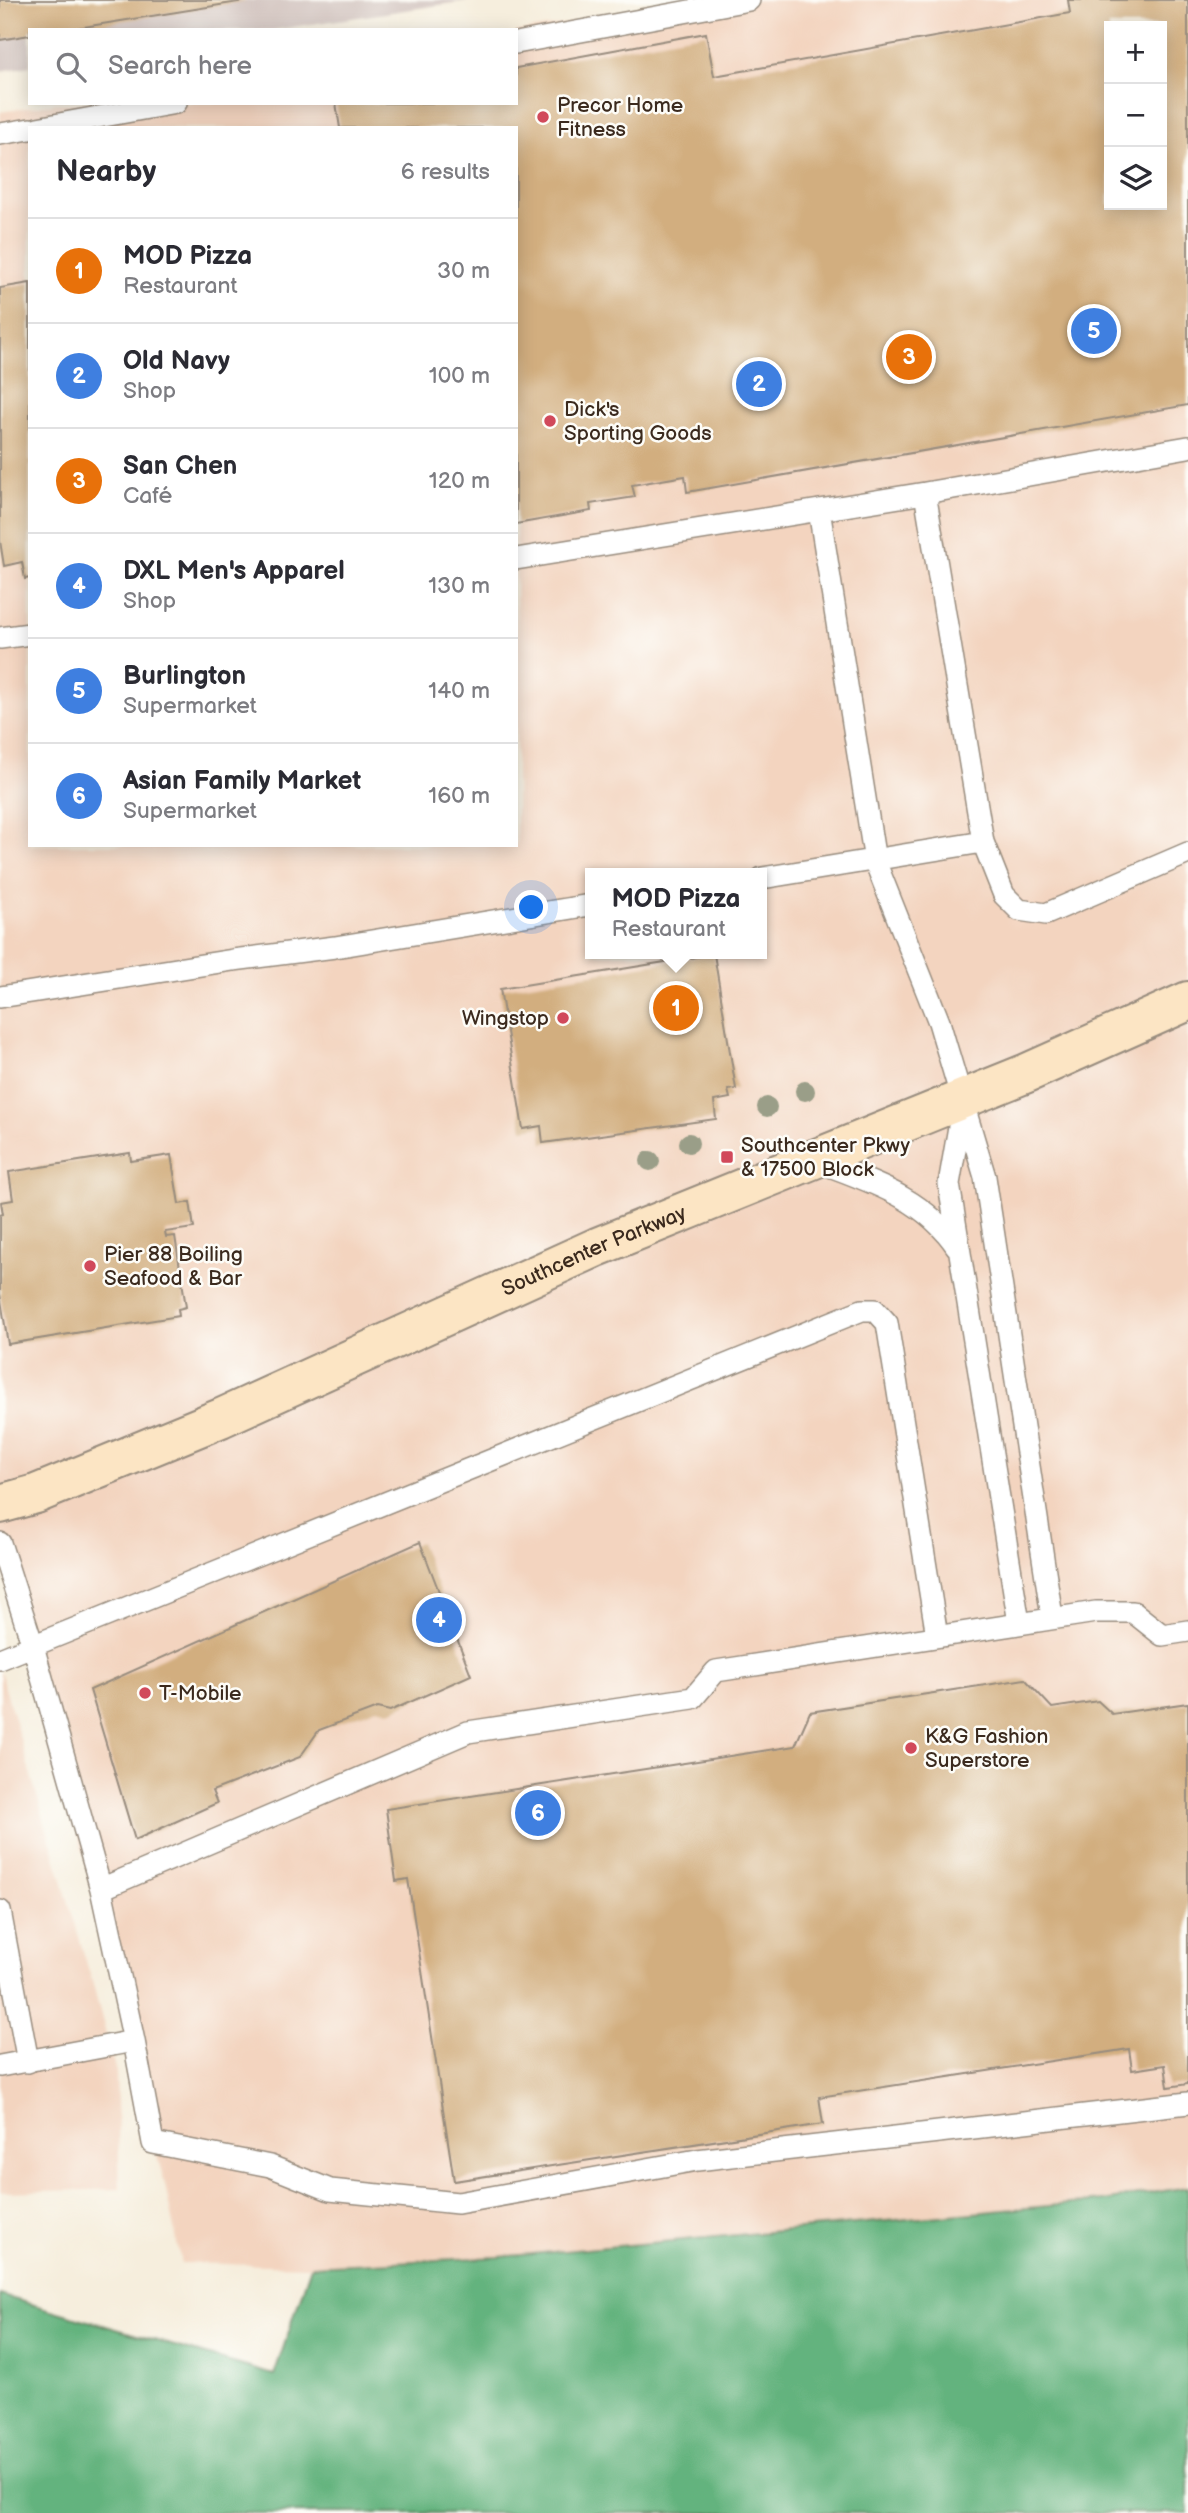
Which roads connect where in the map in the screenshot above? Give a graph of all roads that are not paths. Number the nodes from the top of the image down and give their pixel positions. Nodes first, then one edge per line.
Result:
1 (749, 0) edge
2 (518, 43) edge
3 (165, 105) edge
4 (48, 126) edge
5 (28, 129) edge
6 (0, 134) edge
7 (1188, 447) edge
8 (925, 493) junction
9 (820, 510) junction
10 (518, 559) edge
11 (28, 634) edge
12 (0, 638) edge
13 (983, 842) junction
14 (1188, 853) edge
15 (876, 861) junction
16 (767, 877) edge
17 (585, 906) edge
18 (0, 997) edge
19 (1188, 1001) edge
20 (964, 1098) junction
21 (812, 1159) junction
22 (961, 1254) junction
23 (0, 1504) edge
24 (0, 1543) edge
25 (1052, 1617) junction
26 (1019, 1623) junction
27 (1188, 1631) edge
28 (937, 1636) junction
29 (33, 1646) junction
30 (0, 1659) edge
31 (101, 1889) junction
32 (0, 1911) edge
33 (9, 2014) edge
34 (134, 2041) junction
35 (28, 2062) junction
36 (0, 2066) edge
37 (1188, 2104) edge

1 - 2 lane
3 - 4 lane
5 - 6 lane
7 - 8 lane
8 - 9 lane
8 - 13 lane
9 - 10 lane
9 - 15 lane
11 - 12 lane
13 - 14 lane
13 - 15 lane
15 - 16 lane
15 - 20 lane
17 - 18 lane
19 - 20 main road, Southcenter Parkway
20 - 21 main road, Southcenter Parkway
20 - 22 lane
20 - 25 lane
21 - 22 lane
21 - 23 main road, Southcenter Parkway
22 - 26 lane
24 - 29 lane
25 - 26 lane
25 - 27 lane
26 - 28 lane
28 - 29 lane
28 - 31 lane
29 - 30 lane
29 - 31 lane
31 - 34 lane
32 - 33 lane
33 - 35 lane
34 - 35 lane
34 - 37 lane
35 - 36 lane

